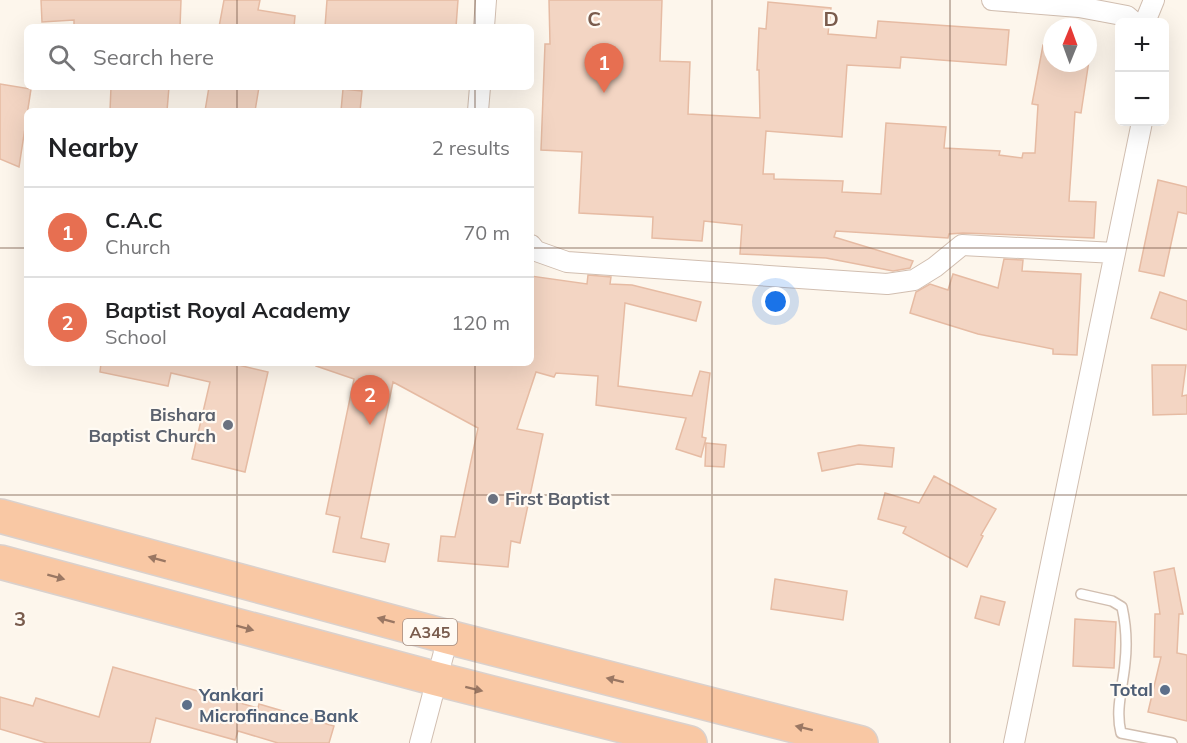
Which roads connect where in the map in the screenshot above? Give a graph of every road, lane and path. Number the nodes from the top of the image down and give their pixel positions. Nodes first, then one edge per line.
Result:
1 (486, 0) edge
2 (992, 0) edge
3 (1154, 0) edge
4 (1129, 18) edge
5 (1147, 18) edge
6 (484, 24) edge
7 (480, 90) edge
8 (478, 108) edge
9 (1141, 126) edge
10 (534, 249) edge
11 (1115, 253) junction
12 (0, 516) edge
13 (0, 562) edge
14 (193, 569) junction
15 (1081, 594) dead end
16 (181, 611) junction
17 (448, 637) junction
18 (437, 680) junction
19 (1119, 738) edge
20 (420, 743) edge
21 (690, 743) edge
22 (861, 743) edge
23 (1014, 743) edge
24 (1172, 743) edge

1 - 6 street
2 - 4 street
3 - 5 street
7 - 8 street
9 - 11 street
10 - 11 street
11 - 23 street
14 -> 12 highway, A345
13 -> 16 highway, A345
14 - 16 highway
17 -> 14 highway, A345
15 - 19 lane
16 -> 18 highway, A345
17 - 18 street
22 -> 17 highway, A345
18 - 20 street
18 -> 21 highway, A345
19 - 24 lane

